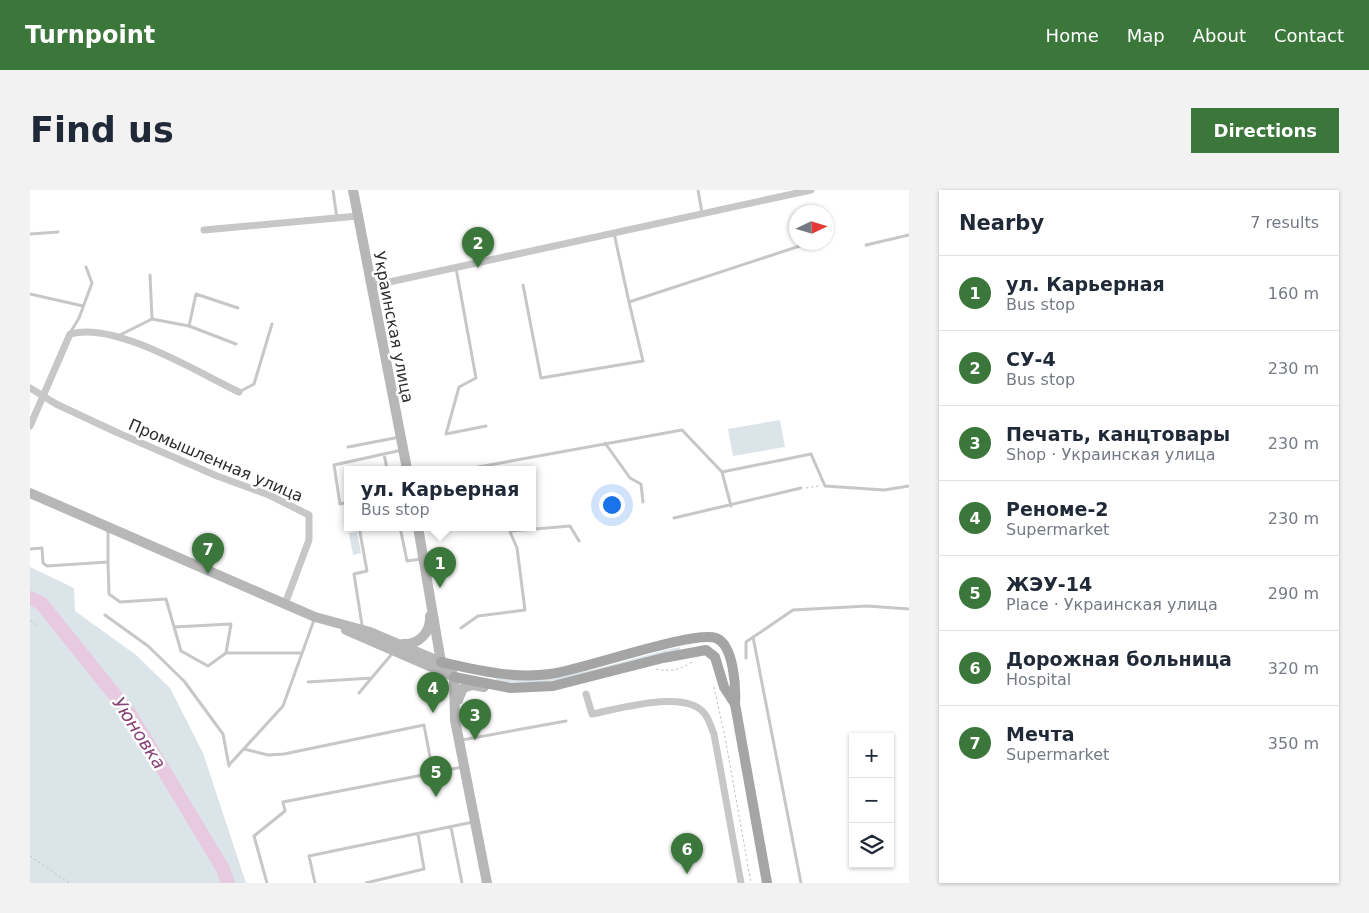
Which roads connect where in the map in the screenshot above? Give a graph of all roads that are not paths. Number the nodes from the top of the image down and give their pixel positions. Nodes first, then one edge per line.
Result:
1 (334, 190) edge
2 (353, 190) edge
3 (698, 190) edge
4 (811, 190) edge
5 (702, 214) junction
6 (358, 216) junction
7 (337, 219) junction
8 (204, 230) dead end
9 (58, 232) dead end
10 (614, 233) junction
11 (30, 234) edge
12 (909, 235) edge
13 (866, 245) dead end
14 (789, 250) edge
15 (86, 267) dead end
16 (456, 267) junction
17 (150, 275) dead end
18 (371, 286) junction
19 (523, 286) dead end
20 (30, 294) edge
21 (629, 302) junction
22 (84, 306) junction
23 (238, 308) dead end
24 (152, 319) junction
25 (272, 324) dead end
26 (189, 326) junction
27 (70, 334) junction
28 (118, 336) junction
29 (236, 344) dead end
30 (30, 388) edge
31 (239, 392) joint
32 (43, 396) junction
33 (30, 426) edge
34 (486, 426) dead end
35 (400, 436) junction
36 (605, 443) junction
37 (348, 447) dead end
38 (403, 450) junction
39 (384, 454) junction
40 (494, 464) joint
41 (386, 466) edge
42 (406, 466) edge
43 (483, 466) edge
44 (722, 472) junction
45 (909, 486) edge
46 (802, 488) road end
47 (30, 494) edge
48 (643, 502) dead end
49 (344, 503) edge
50 (731, 506) junction
51 (674, 518) dead end
52 (108, 527) junction
53 (536, 529) edge
54 (361, 531) edge
55 (401, 531) edge
56 (419, 531) edge
57 (511, 531) edge
58 (578, 541) dead end
59 (30, 549) edge
60 (424, 560) junction
61 (108, 562) junction
62 (285, 604) junction
63 (909, 609) edge
64 (105, 615) dead end
65 (316, 617) junction
66 (327, 621) junction
67 (362, 625) dead end
68 (174, 627) junction
69 (461, 628) dead end
70 (753, 637) junction
71 (396, 643) junction
72 (226, 653) junction
73 (301, 653) junction
74 (391, 655) dead end
75 (746, 658) dead end
76 (441, 662) junction
77 (454, 677) junction
78 (372, 678) junction
79 (308, 682) dead end
80 (511, 688) junction
81 (359, 693) dead end
82 (586, 694) dead end
83 (735, 704) junction
84 (566, 721) dead end
85 (459, 740) junction
86 (244, 749) junction
87 (464, 766) junction
88 (433, 773) junction
89 (475, 822) junction
90 (451, 827) junction
91 (418, 834) junction
92 (267, 883) edge
93 (315, 883) edge
94 (366, 883) edge
95 (462, 883) edge
96 (487, 883) edge
97 (741, 883) edge
98 (768, 883) edge
99 (801, 883) edge

1 - 7 lane
2 - 6 street, Украинская улица
3 - 5 lane
4 - 5 street
5 - 10 street
6 - 7 street
6 - 18 street, Украинская улица
7 - 8 street
9 - 11 lane
10 - 16 street
10 - 21 lane
12 - 13 lane
14 - 21 lane
15 - 22 lane
16 - 18 street
16 - 34 lane
17 - 24 lane
18 - 35 street, Украинская улица
19 - 21 lane
20 - 22 lane
22 - 27 lane
23 - 26 lane
24 - 26 lane
24 - 28 lane
25 - 31 lane
26 - 29 lane
27 - 28 street
27 - 32 street
28 - 31 street
30 - 32 street, Промышленная улица
32 - 33 street
32 - 62 street, Промышленная улица
35 - 37 lane
35 - 38 street, Украинская улица
36 - 40 lane
36 - 44 lane
36 - 48 lane
38 - 39 lane
38 - 42 street, Украинская улица
39 - 41 lane
39 - 49 lane
40 - 43 lane
44 - 45 lane
44 - 50 lane
46 - 50 lane
47 - 52 street
50 - 51 lane
52 - 61 lane
52 - 62 street
53 - 58 lane
54 - 67 lane
55 - 60 lane
56 - 60 street
57 - 69 lane
59 - 61 lane
60 - 71 street
60 - 76 street
61 - 68 lane
62 - 65 street
63 - 70 lane
64 - 86 lane
65 - 66 street
65 - 73 lane
66 - 71 street
66 - 77 street
68 - 72 lane
68 - 72 lane
70 - 75 lane
70 - 99 lane
71 - 76 street
72 - 73 lane
73 - 86 lane
74 - 78 lane
76 - 77 street
76 - 83 main road
77 - 80 main road
77 - 85 street
78 - 79 lane
78 - 81 lane
80 - 83 main road
80 - 85 street
82 - 97 street
83 - 98 main road
84 - 85 lane
85 - 87 street
86 - 88 lane
87 - 88 lane
87 - 89 street
88 - 92 lane
89 - 90 lane
89 - 96 street
90 - 91 lane
90 - 95 lane
91 - 93 lane
91 - 94 lane

